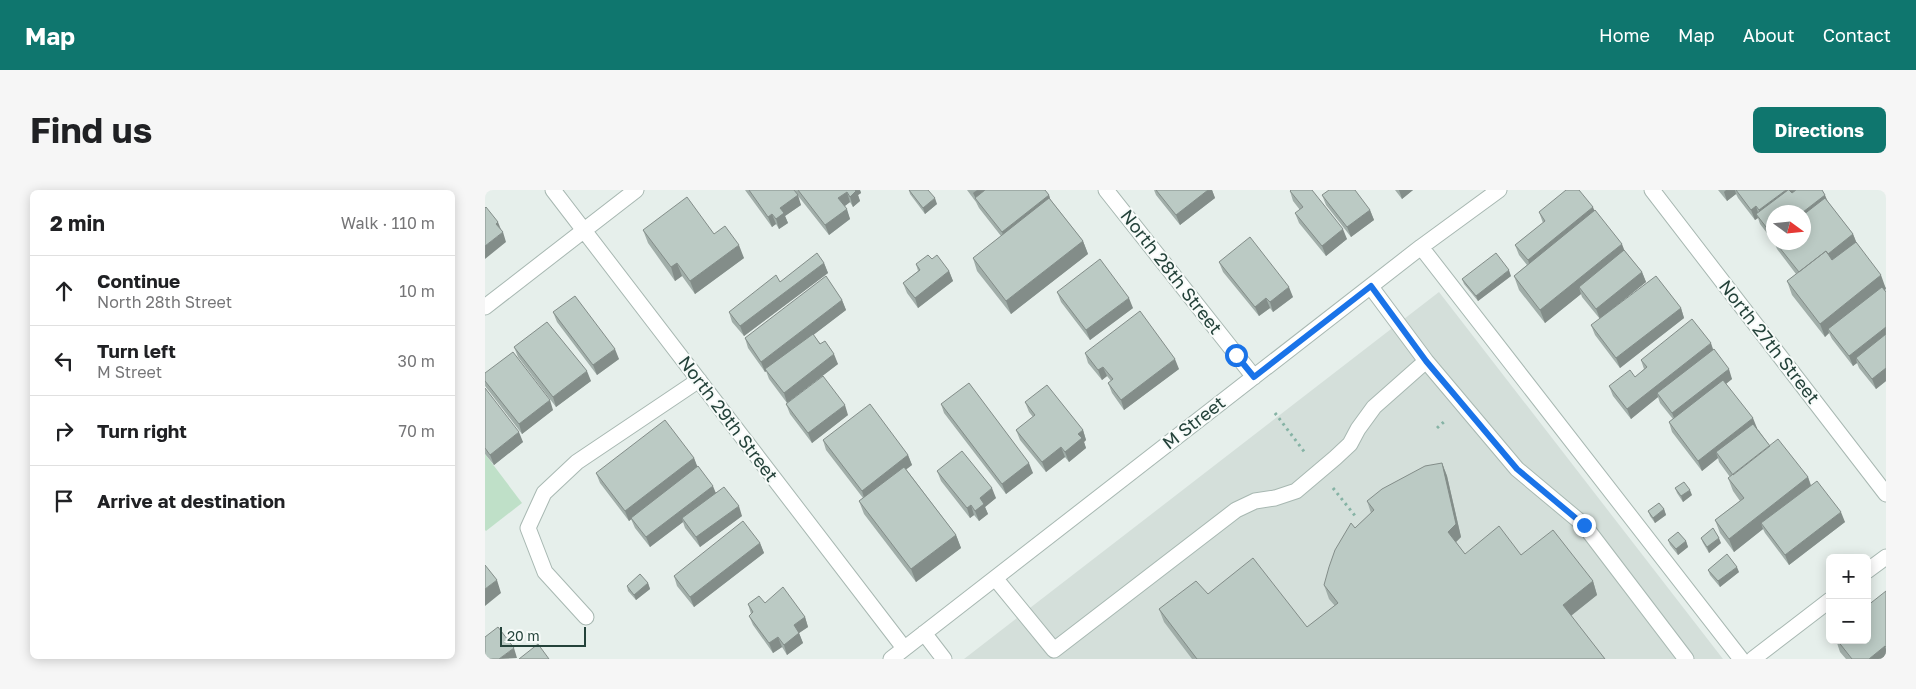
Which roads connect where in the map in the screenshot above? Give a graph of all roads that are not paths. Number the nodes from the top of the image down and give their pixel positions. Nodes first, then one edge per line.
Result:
1 (553, 190) edge
2 (636, 190) edge
3 (1107, 190) edge
4 (1499, 190) edge
5 (1652, 190) edge
6 (583, 230) junction
7 (1421, 247) junction
8 (1371, 286) junction
9 (485, 306) edge
10 (1426, 361) junction
11 (1254, 377) junction
12 (699, 380) junction
13 (1886, 494) edge
14 (1886, 557) edge
15 (1871, 568) edge
16 (995, 578) junction
17 (1826, 603) edge
18 (586, 617) dead end
19 (924, 633) junction
20 (904, 648) junction
21 (891, 659) edge
22 (944, 659) edge
23 (1686, 659) edge
24 (1741, 659) edge
25 (1753, 659) edge

1 - 6 street, North 29th Street
2 - 6 street
3 - 11 street, North 28th Street
4 - 7 street, M Street
5 - 13 street, North 27th Street
6 - 9 street
6 - 12 street, North 29th Street
7 - 8 street, M Street
7 - 24 street
8 - 10 street
8 - 11 street, M Street
10 - 16 street
10 - 23 street
11 - 16 street, M Street
12 - 18 street
12 - 20 street, North 29th Street
14 - 15 street
16 - 19 street, M Street
17 - 25 street
19 - 20 street, M Street
19 - 22 street
20 - 21 street, M Street

